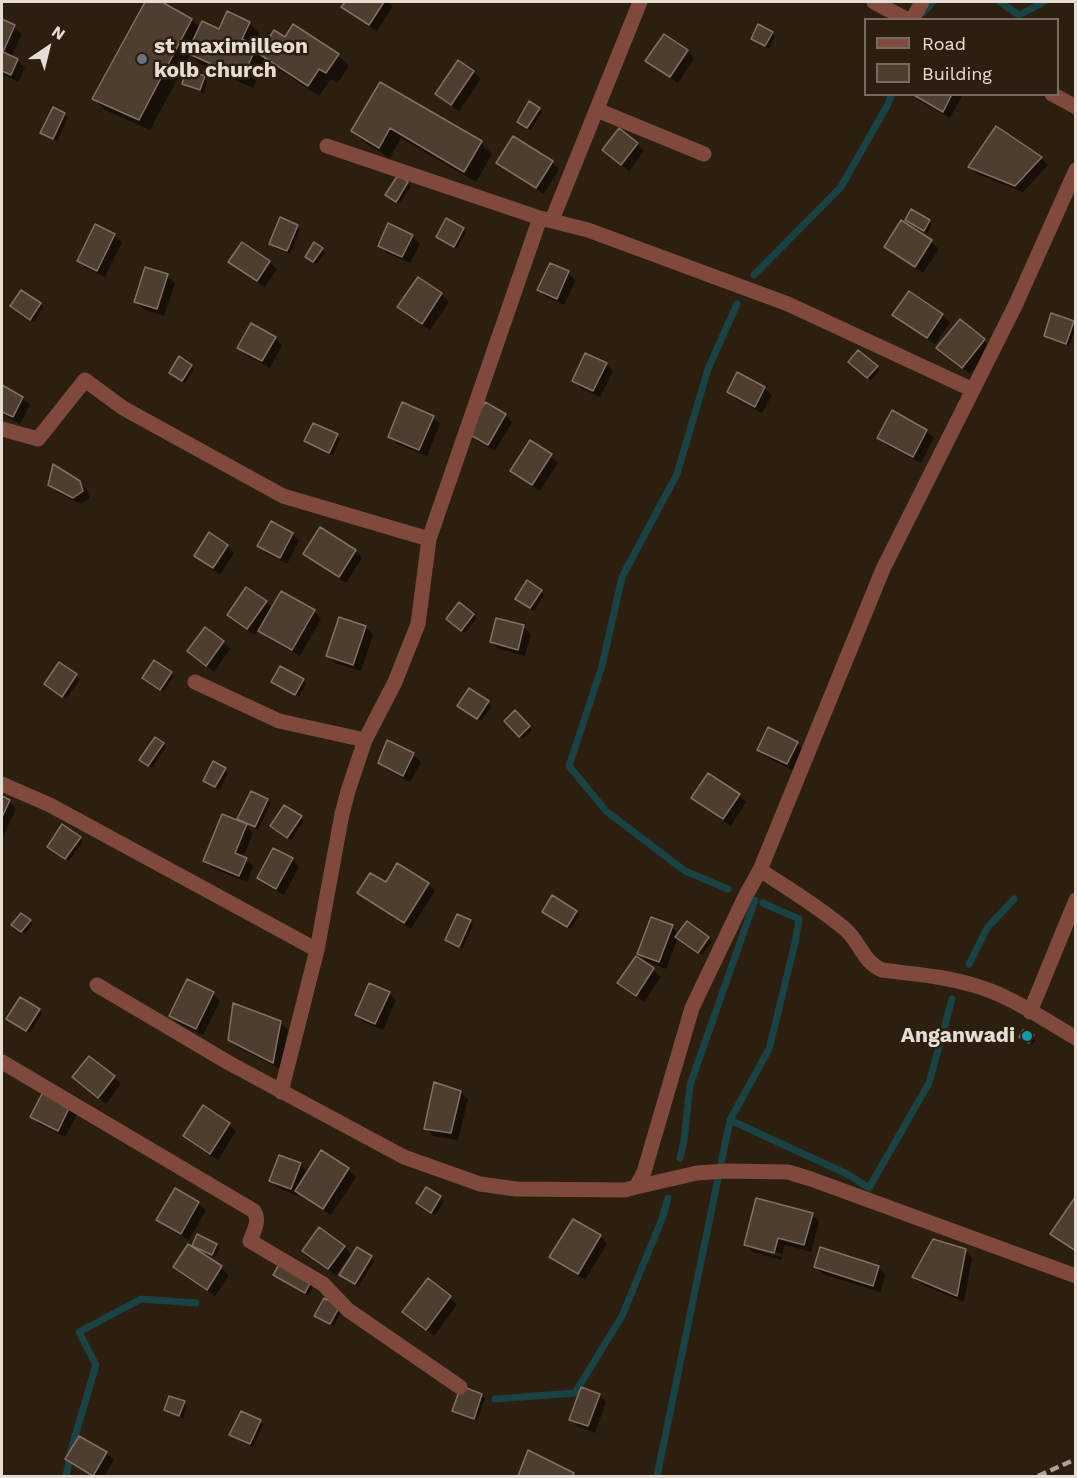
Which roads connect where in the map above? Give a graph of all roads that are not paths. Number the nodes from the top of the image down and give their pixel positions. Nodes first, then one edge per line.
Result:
1 (640, 2) edge
2 (874, 2) edge
3 (922, 2) edge
4 (906, 18) edge
5 (911, 18) edge
6 (1056, 96) edge
7 (1076, 107) edge
8 (597, 110) junction
9 (327, 146) dead end
10 (704, 154) dead end
11 (1076, 170) edge
12 (546, 219) junction
13 (973, 390) junction
14 (2, 429) edge
15 (429, 538) junction
16 (195, 682) dead end
17 (365, 741) junction
18 (2, 784) edge
19 (760, 870) junction
20 (1076, 900) edge
21 (317, 950) junction
22 (97, 985) dead end
23 (1030, 1012) junction
24 (1076, 1038) edge
25 (2, 1062) edge
26 (281, 1092) junction
27 (636, 1187) junction
28 (1076, 1276) edge
29 (460, 1387) dead end

1 - 8 street
2 - 4 street
3 - 5 street
6 - 7 street
8 - 10 street
8 - 12 street
9 - 12 street
11 - 13 street
12 - 13 street
12 - 15 street
13 - 19 street
14 - 15 street
15 - 17 street
16 - 17 street
17 - 21 street
18 - 21 street
19 - 23 street
19 - 27 street
20 - 23 street
21 - 26 street
22 - 26 street
23 - 24 street
25 - 29 street
26 - 27 street
27 - 28 street

